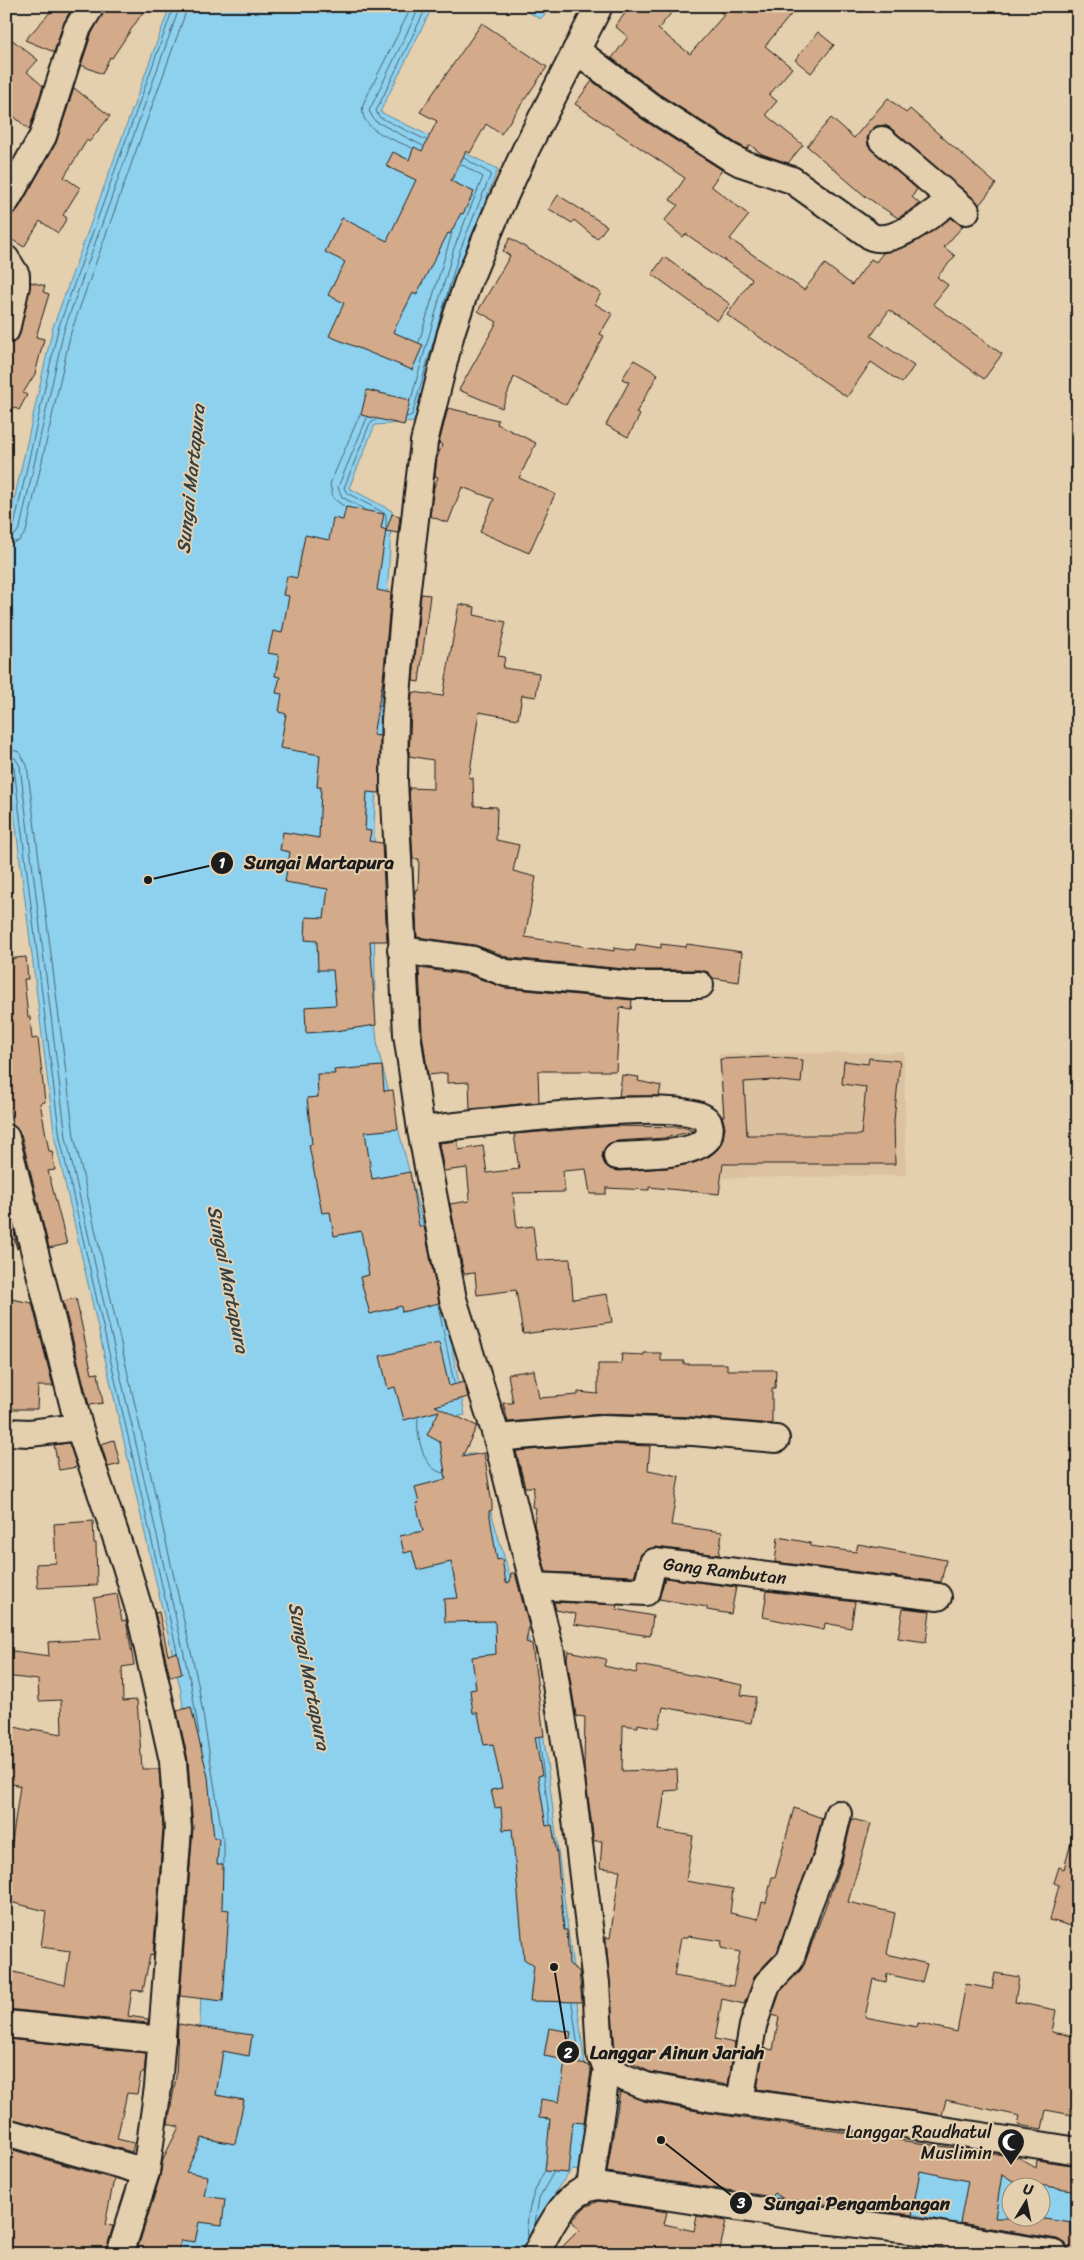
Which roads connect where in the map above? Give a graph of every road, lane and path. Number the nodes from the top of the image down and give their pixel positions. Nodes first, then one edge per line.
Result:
1 (91, 6) edge
2 (599, 6) edge
3 (576, 50) junction
4 (882, 140) dead end
5 (6, 201) edge
6 (6, 259) edge
7 (6, 330) edge
8 (401, 950) junction
9 (700, 985) dead end
10 (421, 1130) junction
11 (6, 1138) edge
12 (617, 1156) dead end
13 (78, 1427) junction
14 (6, 1432) edge
15 (497, 1438) junction
16 (776, 1439) dead end
17 (534, 1586) junction
18 (938, 1597) dead end
19 (838, 1814) dead end
20 (6, 2024) edge
21 (162, 2040) junction
22 (605, 2079) junction
23 (740, 2101) junction
24 (6, 2132) edge
25 (1078, 2151) edge
26 (146, 2172) junction
27 (590, 2183) junction
28 (120, 2254) edge
29 (536, 2254) edge
30 (1055, 2254) edge

1 - 5 street
2 - 3 street
3 - 4 street
3 - 8 street
6 - 7 street
8 - 9 street
8 - 10 street
10 - 12 street
10 - 15 street
11 - 13 street
13 - 14 street
13 - 21 street
15 - 16 street
15 - 17 street
17 - 18 street, Gang Rambutan
17 - 22 street
19 - 23 street
20 - 21 street
21 - 26 street
22 - 23 street
22 - 27 street
23 - 25 street
24 - 26 street
26 - 28 street
27 - 29 street
27 - 30 street

